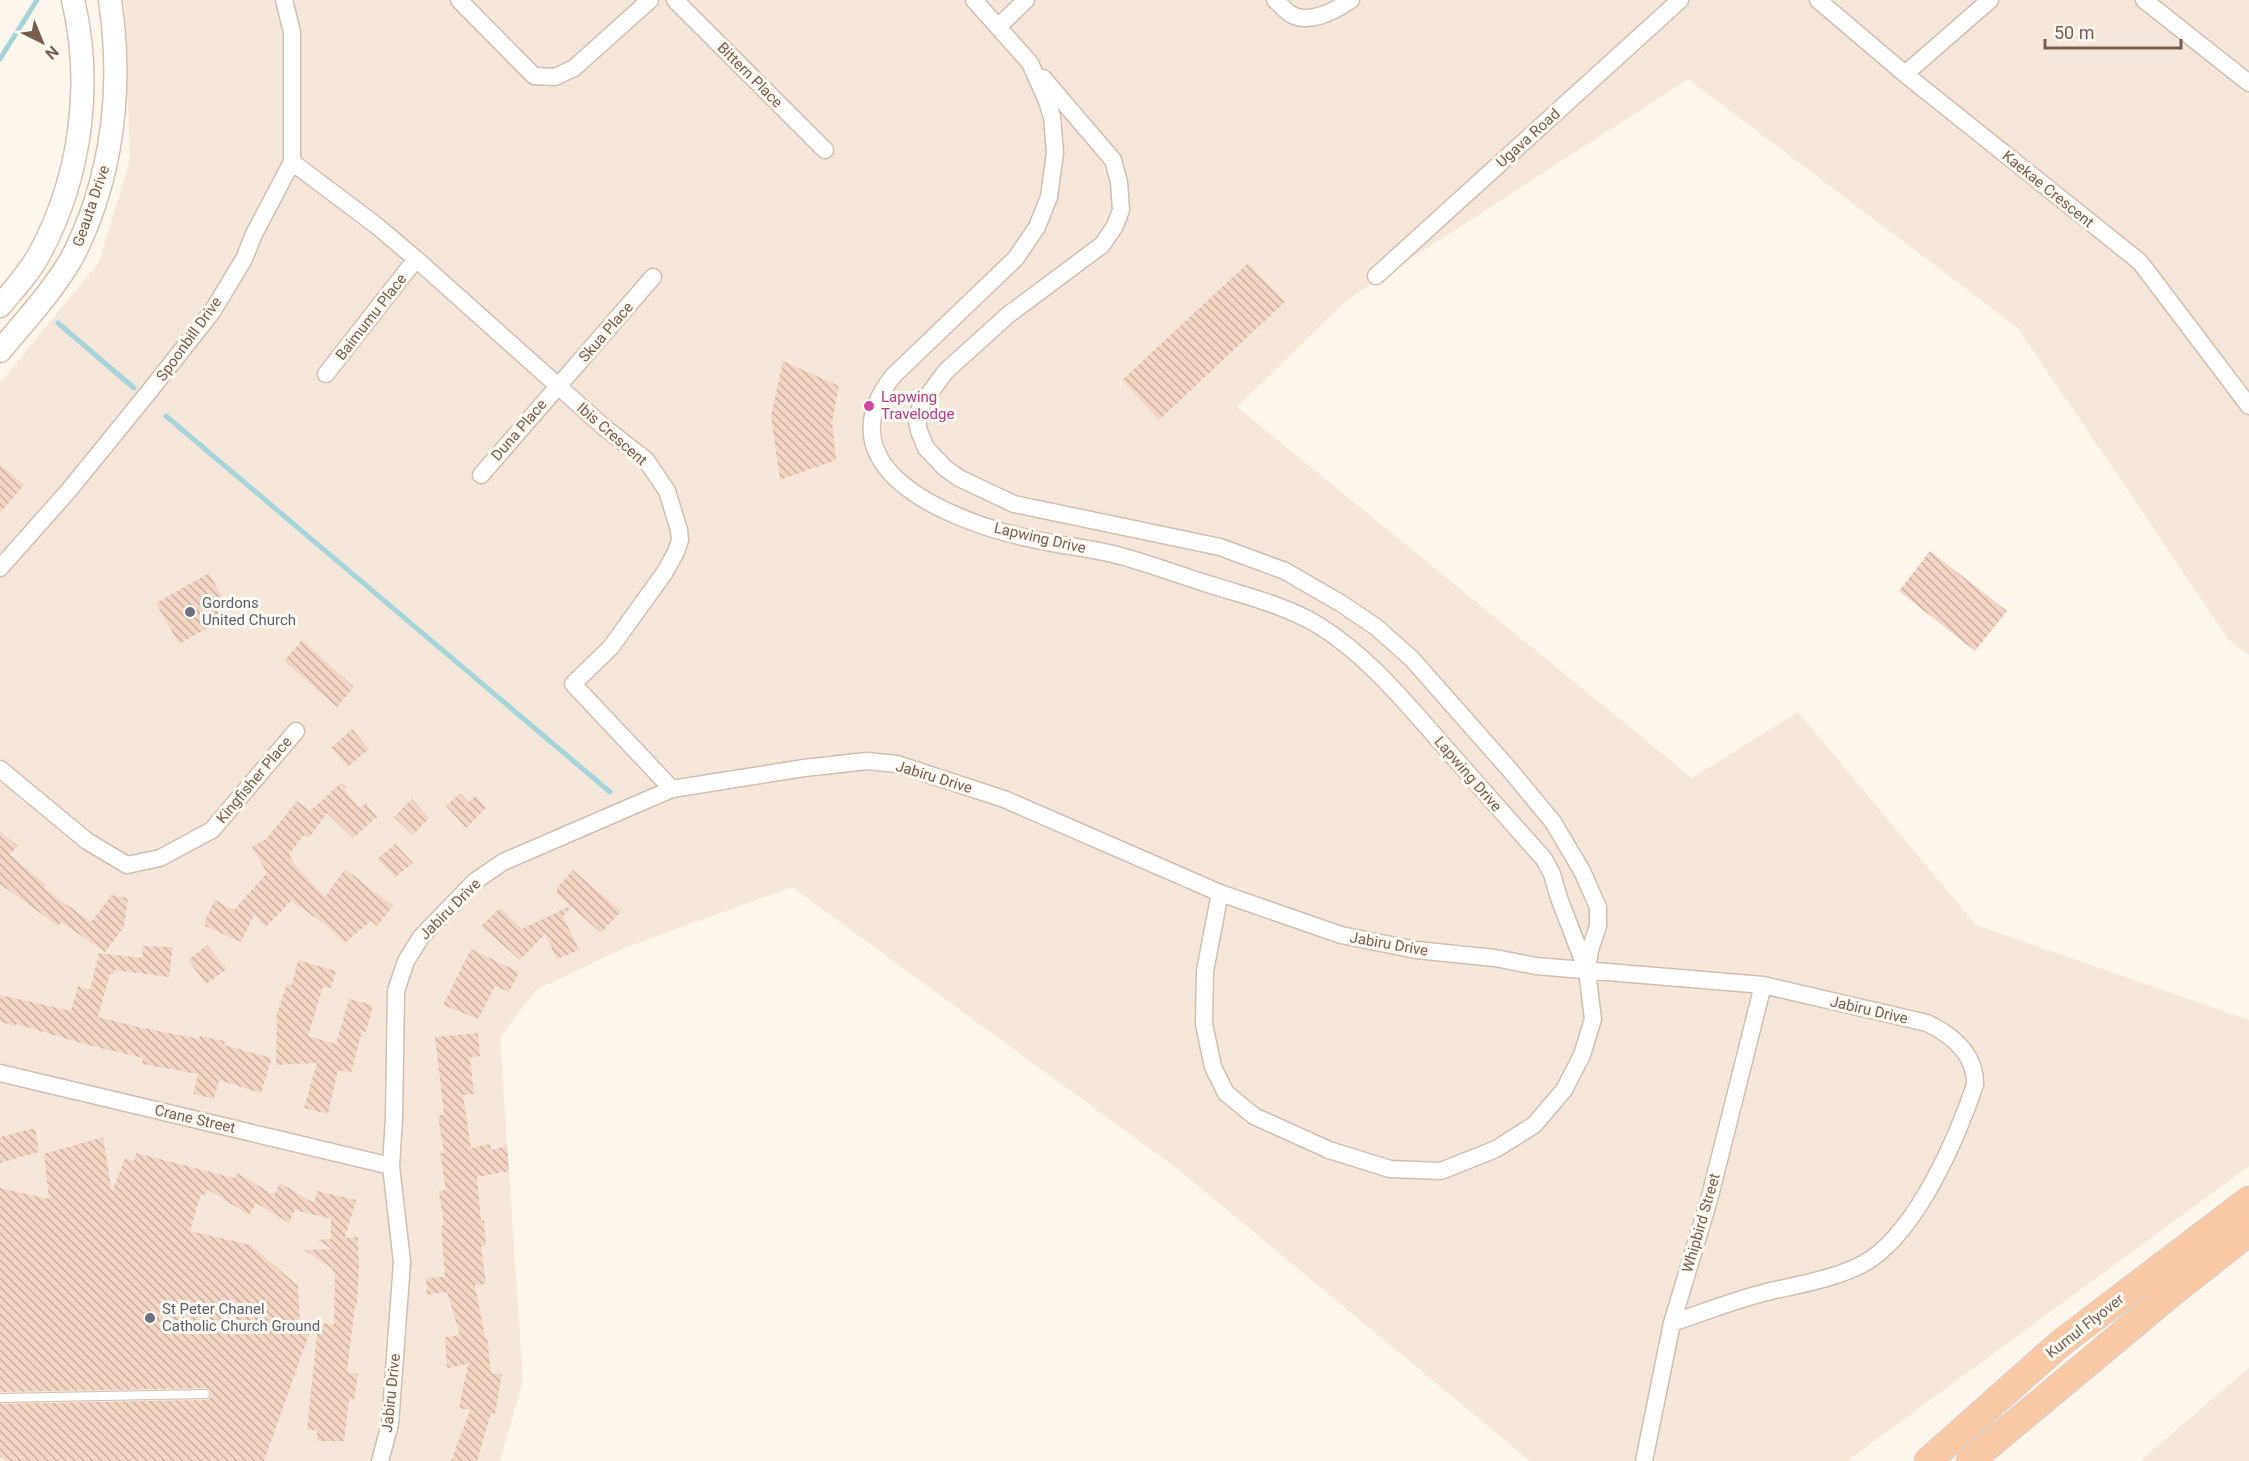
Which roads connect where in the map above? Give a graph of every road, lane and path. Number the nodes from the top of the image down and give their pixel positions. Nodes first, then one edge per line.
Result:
1 (73, 0) edge
2 (110, 0) edge
3 (284, 0) edge
4 (459, 0) edge
5 (651, 0) edge
6 (675, 0) edge
7 (974, 0) edge
8 (1026, 0) edge
9 (1275, 0) edge
10 (1351, 0) edge
11 (1680, 0) edge
12 (1818, 0) edge
13 (1990, 0) edge
14 (2144, 0) edge
15 (999, 26) junction
16 (1030, 63) junction
17 (1905, 74) junction
18 (2249, 83) edge
19 (825, 150) dead end
20 (292, 162) junction
21 (416, 259) junction
22 (1376, 276) dead end
23 (653, 277) dead end
24 (0, 306) edge
25 (0, 351) edge
26 (326, 374) dead end
27 (558, 386) junction
28 (2249, 406) edge
29 (481, 475) dead end
30 (0, 568) edge
31 (296, 731) dead end
32 (0, 769) edge
33 (672, 789) junction
34 (1220, 893) junction
35 (1587, 971) junction
36 (1763, 985) junction
37 (0, 1072) edge
38 (391, 1166) junction
39 (2249, 1200) edge
40 (2249, 1232) edge
41 (1672, 1323) junction
42 (205, 1394) dead end
43 (0, 1398) edge
44 (380, 1461) edge
45 (1644, 1461) edge
46 (1928, 1461) edge
47 (1970, 1461) edge

1 - 24 main road, Geauta Drive
2 - 25 main road, Geauta Drive
3 - 20 street, Spoonbill Drive
4 - 5 street
6 - 19 street, Bittern Place
7 - 15 street, Lapwing Drive
8 - 15 street
9 - 10 street
11 - 22 street, Ugava Road
12 - 17 street, Kaekae Crescent
13 - 17 street
14 - 18 street
15 - 16 street, Lapwing Drive
16 - 35 street, Lapwing Drive
16 - 35 street
17 - 28 street, Kaekae Crescent
20 - 21 street, Ibis Crescent
20 - 30 street, Spoonbill Drive
21 - 26 street, Baimumu Place
21 - 27 street, Ibis Crescent
23 - 27 street, Skua Place
27 - 29 street, Duna Place
27 - 33 street, Ibis Crescent
31 - 32 street, Kingfisher Place
33 - 34 street, Jabiru Drive
33 - 38 street, Jabiru Drive
34 - 35 street, Jabiru Drive
34 - 35 street
35 - 36 street, Jabiru Drive
36 - 41 street, Whipbird Street
36 - 41 street, Jabiru Drive
37 - 38 street, Crane Street
38 - 44 street, Jabiru Drive
39 - 46 highway, Kumul Flyover
40 - 47 highway, Kumul Flyover
41 - 45 street, Whipbird Street
42 - 43 lane

